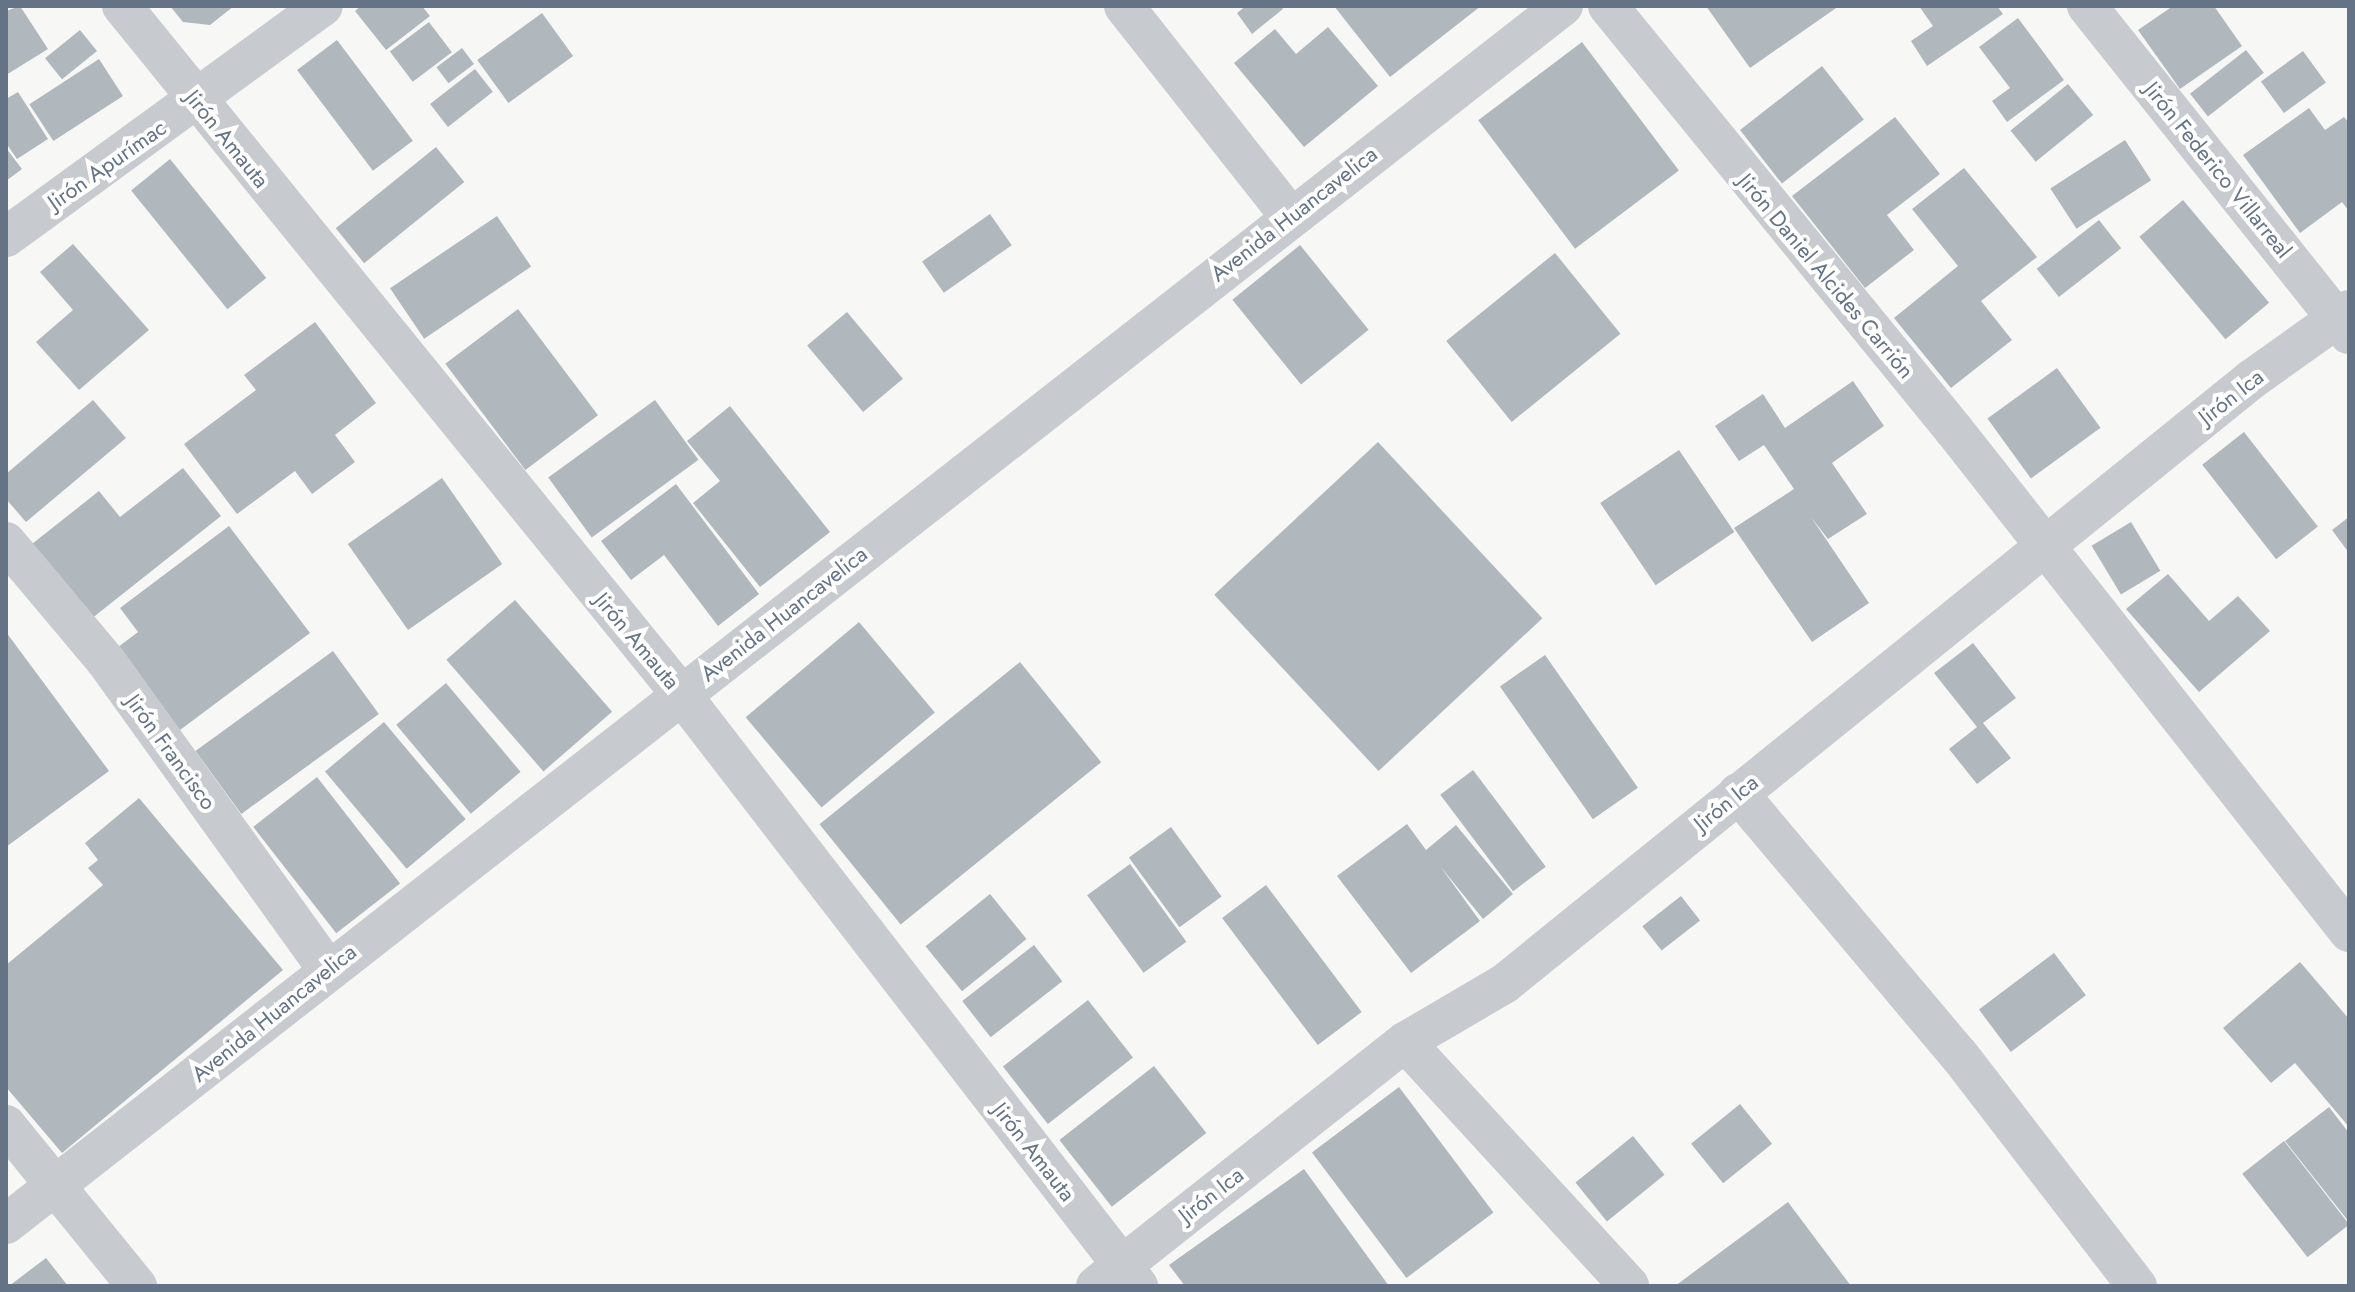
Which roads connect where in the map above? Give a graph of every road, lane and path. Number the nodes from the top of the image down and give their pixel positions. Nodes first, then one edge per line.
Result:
1 (122, 6) edge
2 (323, 6) edge
3 (1124, 6) edge
4 (1563, 6) edge
5 (1608, 6) edge
6 (2087, 6) edge
7 (197, 102) junction
8 (1290, 216) junction
9 (6, 237) edge
10 (2345, 321) edge
11 (6, 542) edge
12 (2043, 546) junction
13 (681, 694) junction
14 (1738, 793) junction
15 (2349, 932) edge
16 (327, 969) junction
17 (1405, 1042) junction
18 (6, 1125) edge
19 (59, 1187) junction
20 (6, 1224) edge
21 (1119, 1279) edge
22 (137, 1286) edge
23 (1629, 1286) edge
24 (2137, 1286) edge

1 - 7 street, Jirón Amauta
2 - 7 street, Jirón Apurímac
3 - 8 street
4 - 8 street, Avenida Huancavelica
5 - 12 street, Jirón Daniel Alcides Carrión
6 - 10 street, Jirón Federico Villarreal
7 - 9 street, Jirón Apurímac
7 - 13 street, Jirón Amauta
8 - 13 street, Avenida Huancavelica
10 - 12 street, Jirón Ica
11 - 16 street, Jirón Francisco
12 - 14 street, Jirón Ica
12 - 15 street, Jirón Daniel Alcides Carrión
13 - 16 street, Avenida Huancavelica
13 - 21 street, Jirón Amauta
14 - 17 street, Jirón Ica
14 - 24 street
16 - 19 street, Avenida Huancavelica
17 - 21 street, Jirón Ica
17 - 23 street
18 - 19 street
19 - 20 street, Avenida Huancavelica
19 - 22 street

